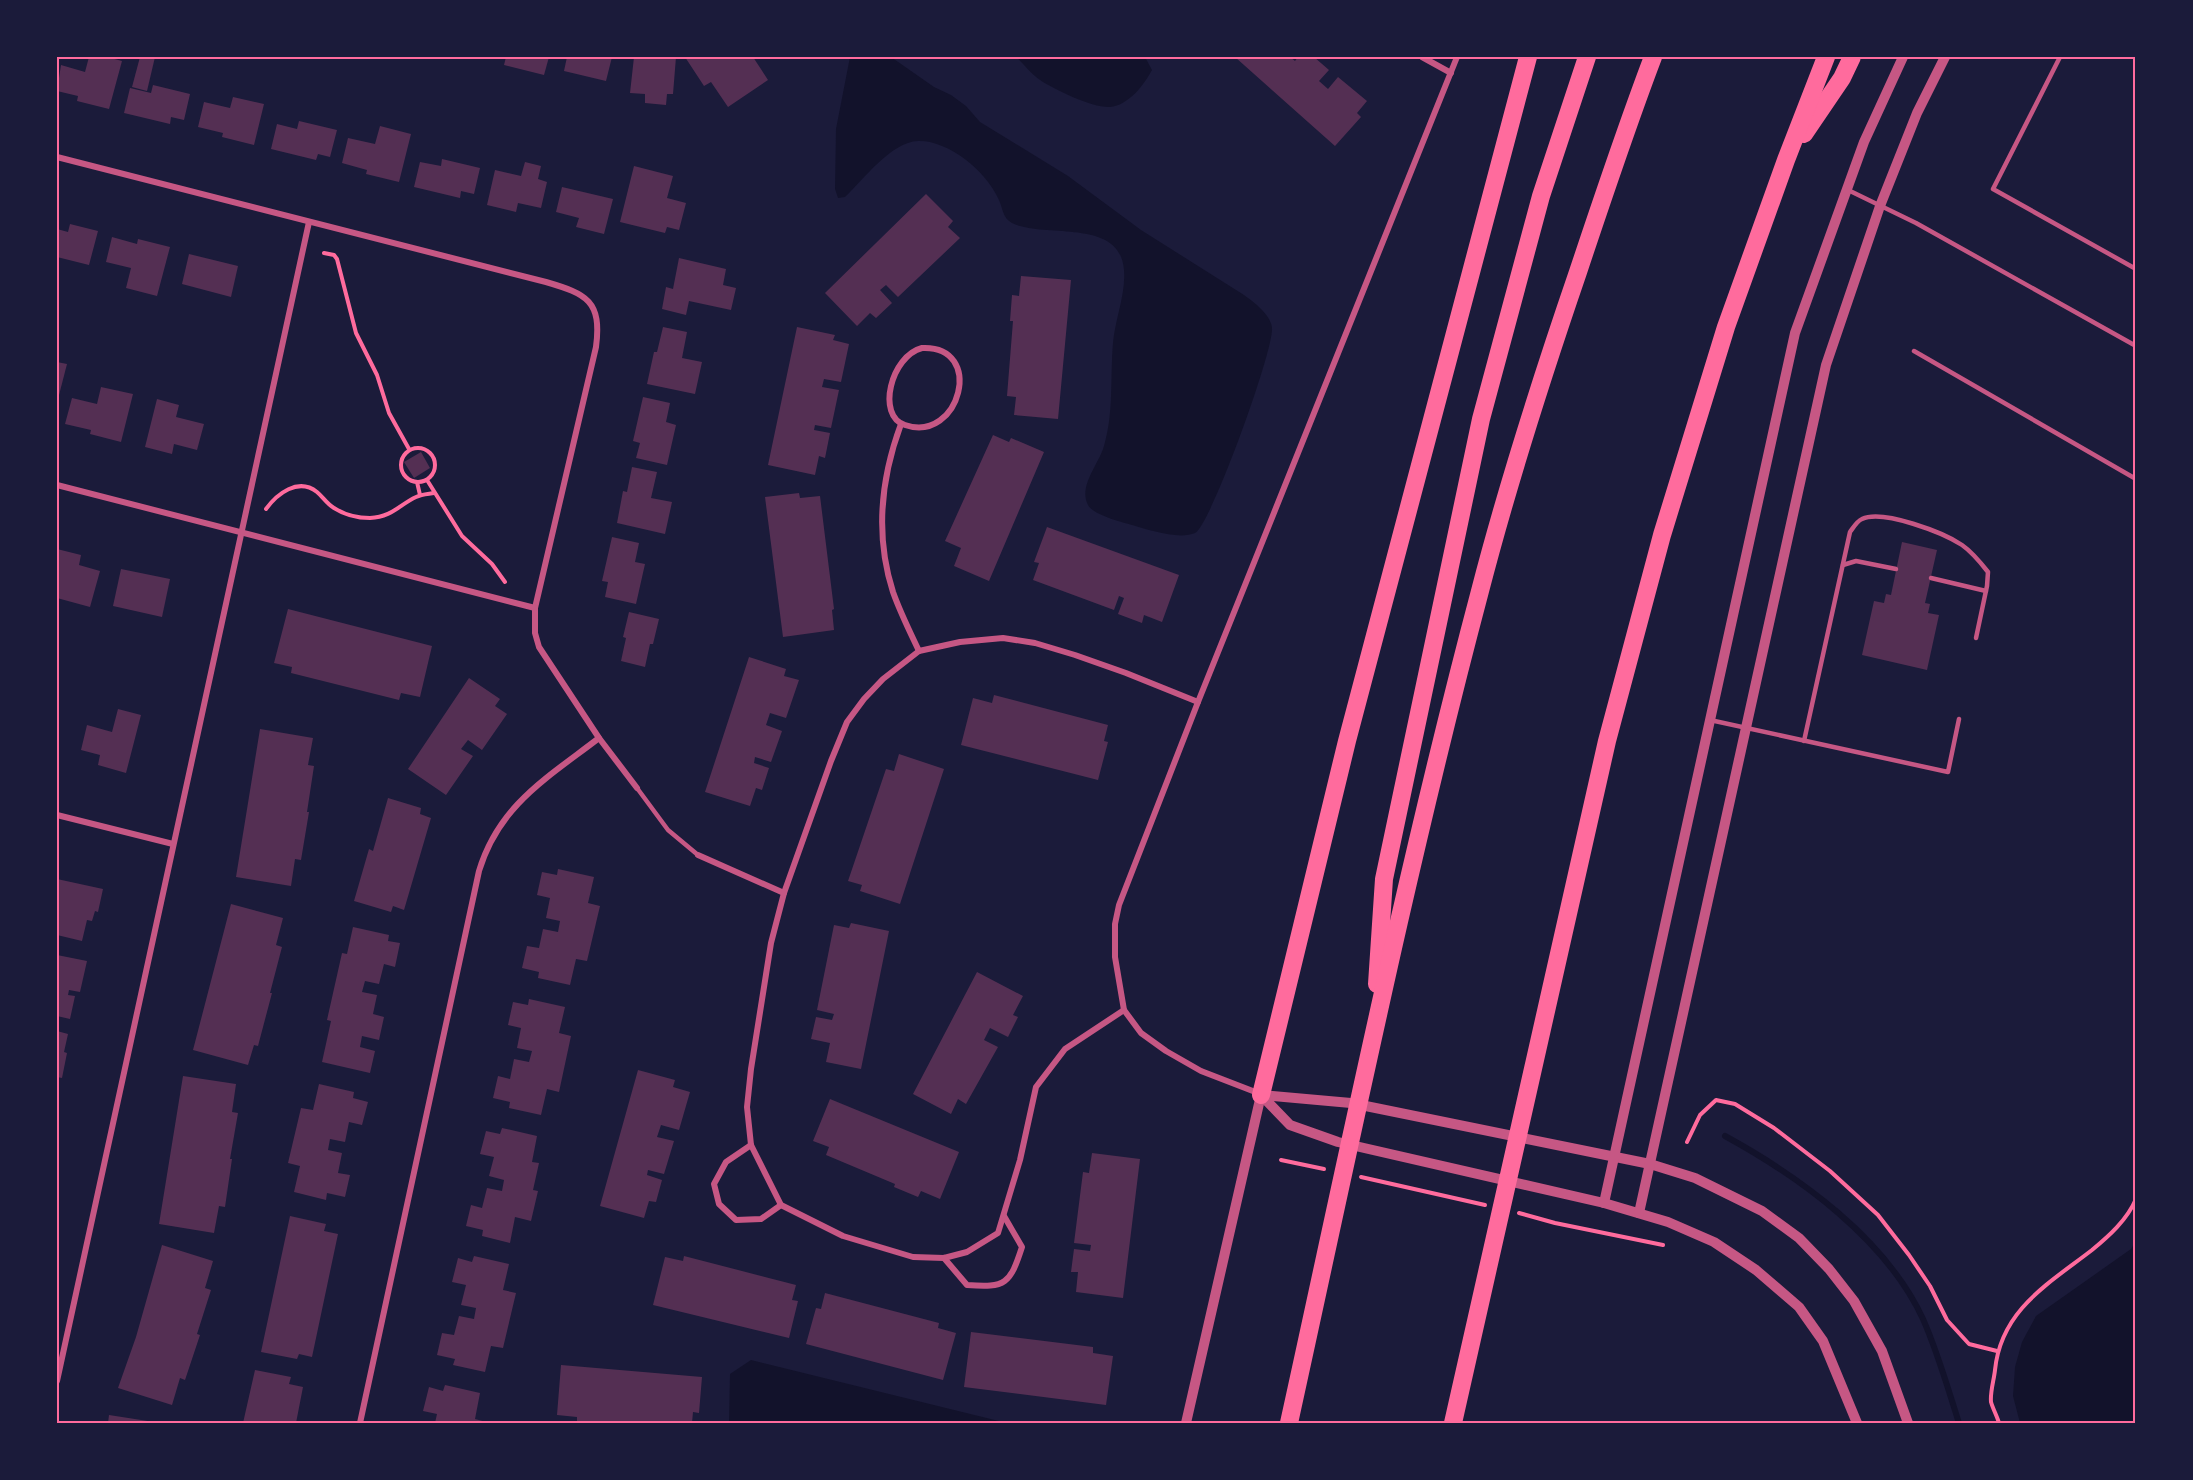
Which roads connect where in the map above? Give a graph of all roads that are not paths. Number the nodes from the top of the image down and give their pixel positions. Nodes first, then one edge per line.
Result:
1 (1422, 57) edge
2 (1457, 57) edge
3 (1528, 57) edge
4 (1587, 57) edge
5 (1653, 57) edge
6 (1826, 57) edge
7 (1852, 57) edge
8 (1903, 57) edge
9 (1946, 57) edge
10 (2060, 57) edge
11 (1450, 73) junction
12 (57, 158) edge
13 (1786, 160) junction
14 (1847, 189) junction
15 (1880, 206) junction
16 (309, 222) junction
17 (2136, 269) edge
18 (2136, 346) edge
19 (1914, 351) dead end
20 (901, 424) junction
21 (2136, 479) edge
22 (57, 485) edge
23 (241, 532) junction
24 (1843, 565) junction
25 (1896, 570) dead end
26 (1931, 578) dead end
27 (1986, 591) junction
28 (535, 608) junction
29 (1976, 638) dead end
30 (919, 651) junction
31 (1198, 702) junction
32 (1959, 719) dead end
33 (1710, 720) junction
34 (1746, 729) junction
35 (599, 738) junction
36 (1804, 741) junction
37 (637, 788) joint
38 (57, 815) edge
39 (173, 844) junction
40 (698, 855) joint
41 (784, 893) junction
42 (1124, 1010) junction
43 (1372, 1041) junction
44 (1261, 1095) junction
45 (751, 1145) junction
46 (1613, 1156) junction
47 (1650, 1164) junction
48 (1604, 1203) junction
49 (781, 1205) junction
50 (1639, 1214) junction
51 (1004, 1216) junction
52 (944, 1258) junction
53 (57, 1381) edge
54 (360, 1423) edge
55 (1186, 1423) edge
56 (1289, 1423) edge
57 (1453, 1423) edge
58 (1857, 1423) edge
59 (1908, 1423) edge

1 - 11 street
2 - 11 street
3 - 44 highway
4 - 43 highway
5 - 43 highway
6 - 13 highway
7 - 13 highway
8 - 14 street
9 - 15 street
10 - 17 lane
11 - 31 street
12 - 16 street
13 - 57 highway
14 - 15 lane
14 - 33 street
15 - 18 lane
15 - 34 street
16 - 23 street
16 - 28 street
19 - 21 lane
20 - 20 street
20 - 30 street
22 - 23 street
23 - 28 street
23 - 39 street
24 - 25 lane
24 - 27 lane
24 - 36 lane
26 - 27 lane
27 - 29 lane
28 - 35 street
30 - 31 street
30 - 41 street
31 - 42 street
32 - 36 lane
33 - 34 lane
33 - 46 street
34 - 36 lane
34 - 47 street
35 - 37 street
35 - 54 street
37 - 40 lane
38 - 39 street
39 - 53 street
40 - 41 street
41 - 45 street
42 - 44 street
42 - 51 street
43 - 56 highway
44 - 46 street
44 - 48 street
44 - 55 street
45 - 49 street
45 - 49 street
46 - 47 street
46 - 48 street
47 - 50 street
47 - 59 street
48 - 50 street
49 - 52 street
50 - 58 street
51 - 52 street
51 - 52 street

